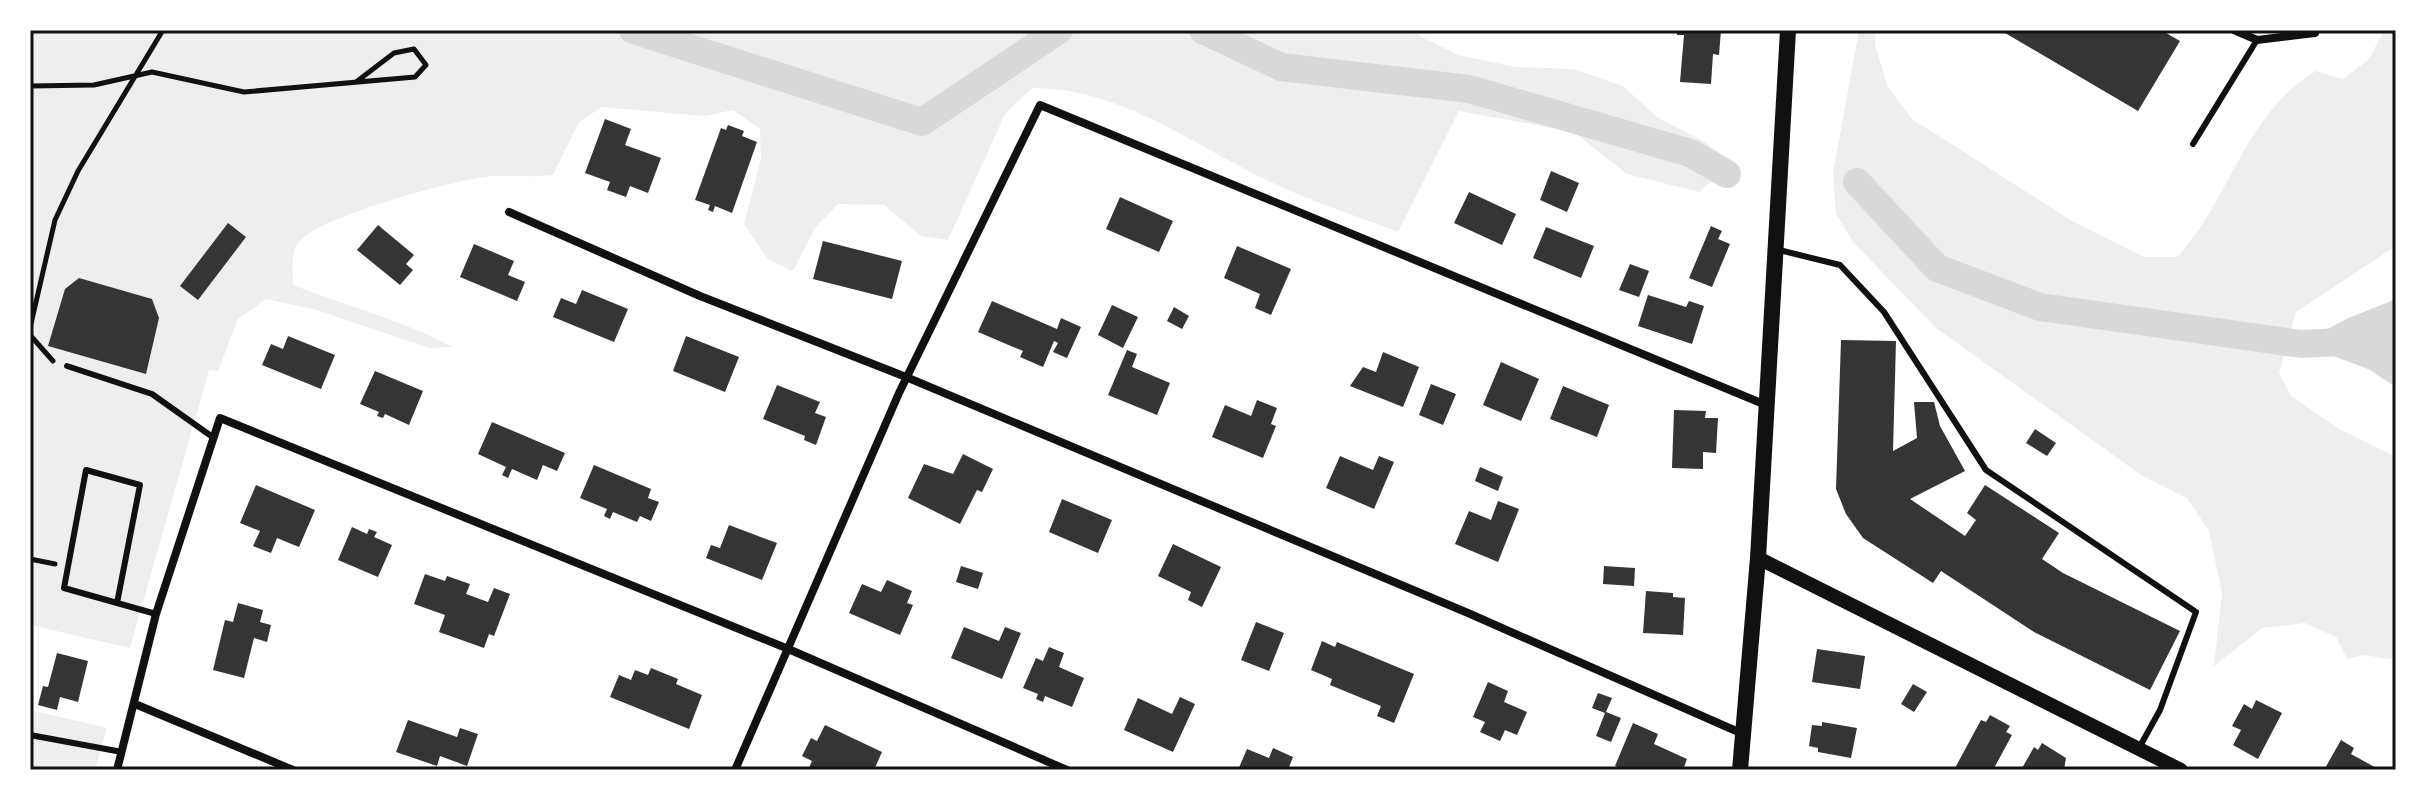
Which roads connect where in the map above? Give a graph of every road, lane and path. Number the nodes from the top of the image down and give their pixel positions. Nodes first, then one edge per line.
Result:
1 (163, 30) edge
2 (1788, 30) edge
3 (2234, 30) edge
4 (2317, 31) edge
5 (2257, 40) junction
6 (134, 77) junction
7 (356, 82) junction
8 (30, 86) edge
9 (2193, 144) dead end
10 (509, 212) dead end
11 (1776, 249) junction
12 (30, 328) edge
13 (30, 335) edge
14 (67, 366) joint
15 (906, 377) junction
16 (1766, 405) junction
17 (214, 438) junction
18 (1758, 558) junction
19 (117, 603) junction
20 (156, 614) junction
21 (786, 648) junction
22 (135, 704) junction
23 (1743, 734) junction
24 (30, 735) edge
25 (2139, 749) junction
26 (122, 752) junction
27 (117, 770) edge
28 (293, 770) edge
29 (735, 770) edge
30 (1067, 770) edge
31 (1740, 770) edge
32 (2181, 770) edge

1 - 6 path
2 - 11 main road
3 - 5 street
4 - 5 street
5 - 9 lane
6 - 7 path
6 - 8 path
6 - 12 path
7 - 7 path
10 - 15 street
11 - 16 main road
11 - 25 lane
13 - 14 path
14 - 17 lane
15 - 16 street
15 - 21 street
15 - 23 street
16 - 18 main road
17 - 20 street
17 - 21 street
18 - 23 main road
18 - 25 street
19 - 19 lane
19 - 20 lane
20 - 22 street
21 - 29 street
21 - 30 street
22 - 26 street
22 - 28 street
23 - 31 main road
24 - 26 lane
25 - 32 street
26 - 27 street

